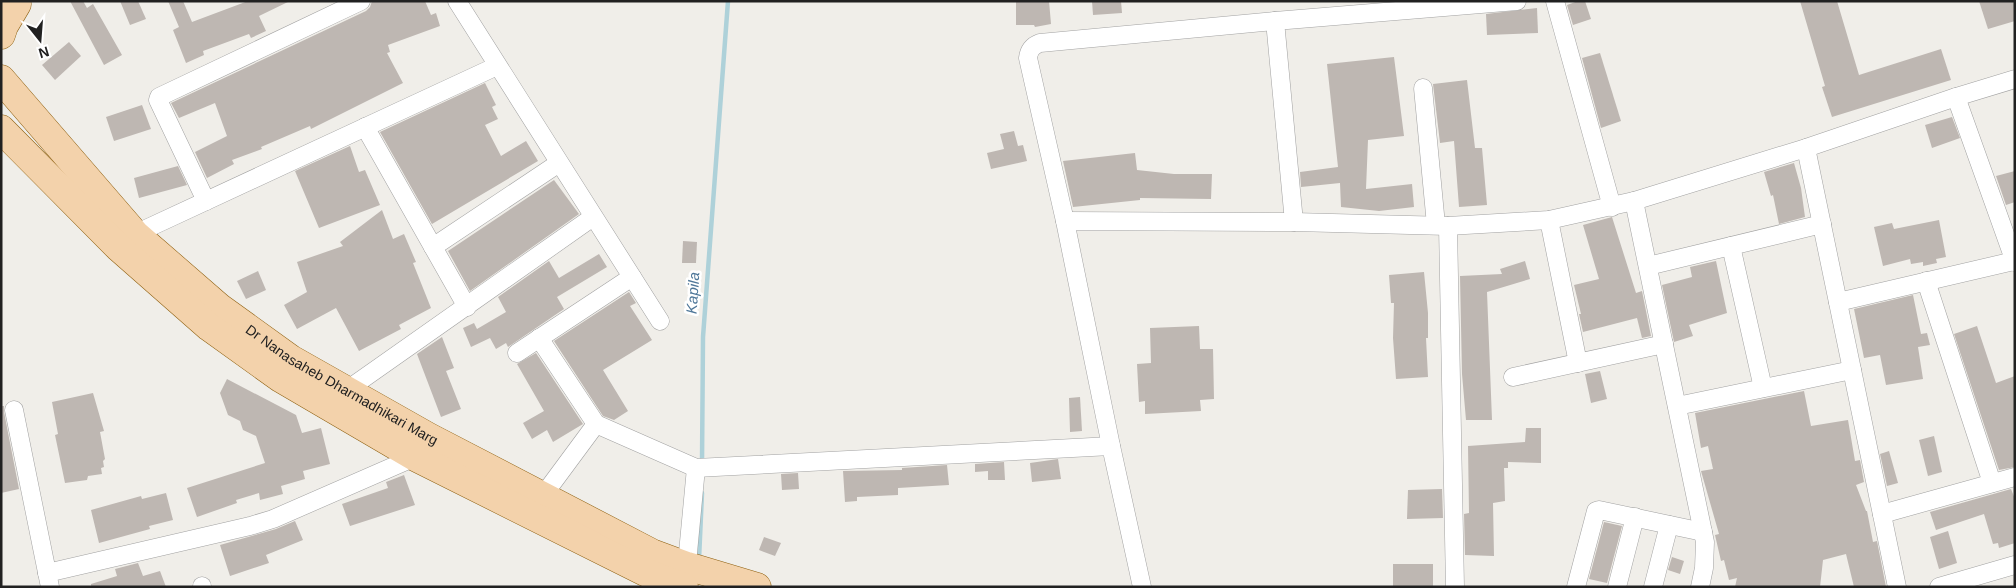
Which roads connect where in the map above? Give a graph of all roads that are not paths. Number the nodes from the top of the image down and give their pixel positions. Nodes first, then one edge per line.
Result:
1 (361, 1) edge
2 (457, 1) edge
3 (1517, 1) edge
4 (1555, 1) edge
5 (17, 4) dead end
6 (1275, 21) junction
7 (1, 35) edge
8 (497, 66) junction
9 (2015, 79) edge
10 (5, 80) edge
11 (1423, 88) dead end
12 (1956, 97) junction
13 (366, 126) junction
14 (2, 129) edge
15 (1806, 148) junction
16 (559, 163) junction
17 (1634, 200) junction
18 (206, 201) junction
19 (1612, 207) junction
20 (594, 217) junction
21 (1549, 220) junction
22 (1066, 221) junction
23 (1294, 222) junction
24 (1822, 224) junction
25 (1442, 225) junction
26 (126, 241) junction
27 (1731, 246) junction
28 (433, 247) junction
29 (2015, 262) edge
30 (1648, 266) junction
31 (632, 277) junction
32 (1926, 281) junction
33 (1838, 302) junction
34 (467, 307) junction
35 (660, 321) dead end
36 (540, 338) junction
37 (1664, 344) junction
38 (517, 353) dead end
39 (1578, 363) junction
40 (1852, 370) junction
41 (1513, 377) dead end
42 (1763, 388) junction
43 (347, 390) junction
44 (1677, 406) junction
45 (14, 410) dead end
46 (596, 424) junction
47 (1111, 446) junction
48 (422, 447) junction
49 (696, 468) junction
50 (2015, 476) edge
51 (1992, 483) junction
52 (542, 497) junction
53 (1882, 514) junction
54 (1635, 517) junction
55 (1669, 525) junction
56 (1703, 532) junction
57 (2015, 565) edge
58 (49, 580) edge
59 (685, 580) edge
60 (757, 587) edge
61 (1142, 587) edge
62 (1455, 587) edge
63 (1576, 587) edge
64 (1617, 587) edge
65 (1653, 587) edge
66 (1700, 587) edge
67 (1897, 587) edge
68 (1939, 587) edge

1 - 18 street
2 - 8 street
3 - 6 street
4 - 19 street
5 - 7 main road
6 - 22 street
6 - 23 street
8 - 13 street
8 - 16 street
9 - 12 street
10 - 26 main road, Dr Nanasaheb Dharmadhikari Marg
11 - 25 street
12 - 15 street
12 - 29 street
13 - 18 street
13 - 28 street
14 - 26 main road, Dr Nanasaheb Dharmadhikari Marg
15 - 17 street
15 - 24 street
16 - 20 street
16 - 28 street
17 - 19 street
17 - 30 street
18 - 26 street
19 - 21 street
20 - 31 street
20 - 34 street
21 - 25 street
21 - 39 street
22 - 23 street
22 - 47 street
23 - 25 street
24 - 27 street
24 - 33 street
25 - 62 street
26 - 43 main road, Dr Nanasaheb Dharmadhikari Marg
26 - 48 main road, Dr Nanasaheb Dharmadhikari Marg
27 - 30 street
27 - 42 street
28 - 34 street
29 - 32 street
30 - 37 street
31 - 35 street
31 - 36 street
32 - 33 street
32 - 51 street
33 - 40 street
34 - 43 street
36 - 38 street
36 - 46 street
37 - 39 street
37 - 44 street
39 - 41 street
40 - 42 street
40 - 53 street
42 - 44 street
43 - 48 main road, Dr Nanasaheb Dharmadhikari Marg
44 - 56 street
45 - 58 street
46 - 49 street
46 - 52 street
47 - 49 street
47 - 61 street
48 - 52 main road, Dr Nanasaheb Dharmadhikari Marg
48 - 58 street
48 - 59 main road, Dr Nanasaheb Dharmadhikari Marg
49 - 59 street
50 - 51 street
51 - 53 street
52 - 59 main road, Dr Nanasaheb Dharmadhikari Marg
53 - 67 street
54 - 55 street
54 - 63 street
54 - 64 street
55 - 56 street
55 - 65 street
56 - 66 street
57 - 68 street
59 - 60 main road, Dr Nanasaheb Dharmadhikari Marg

